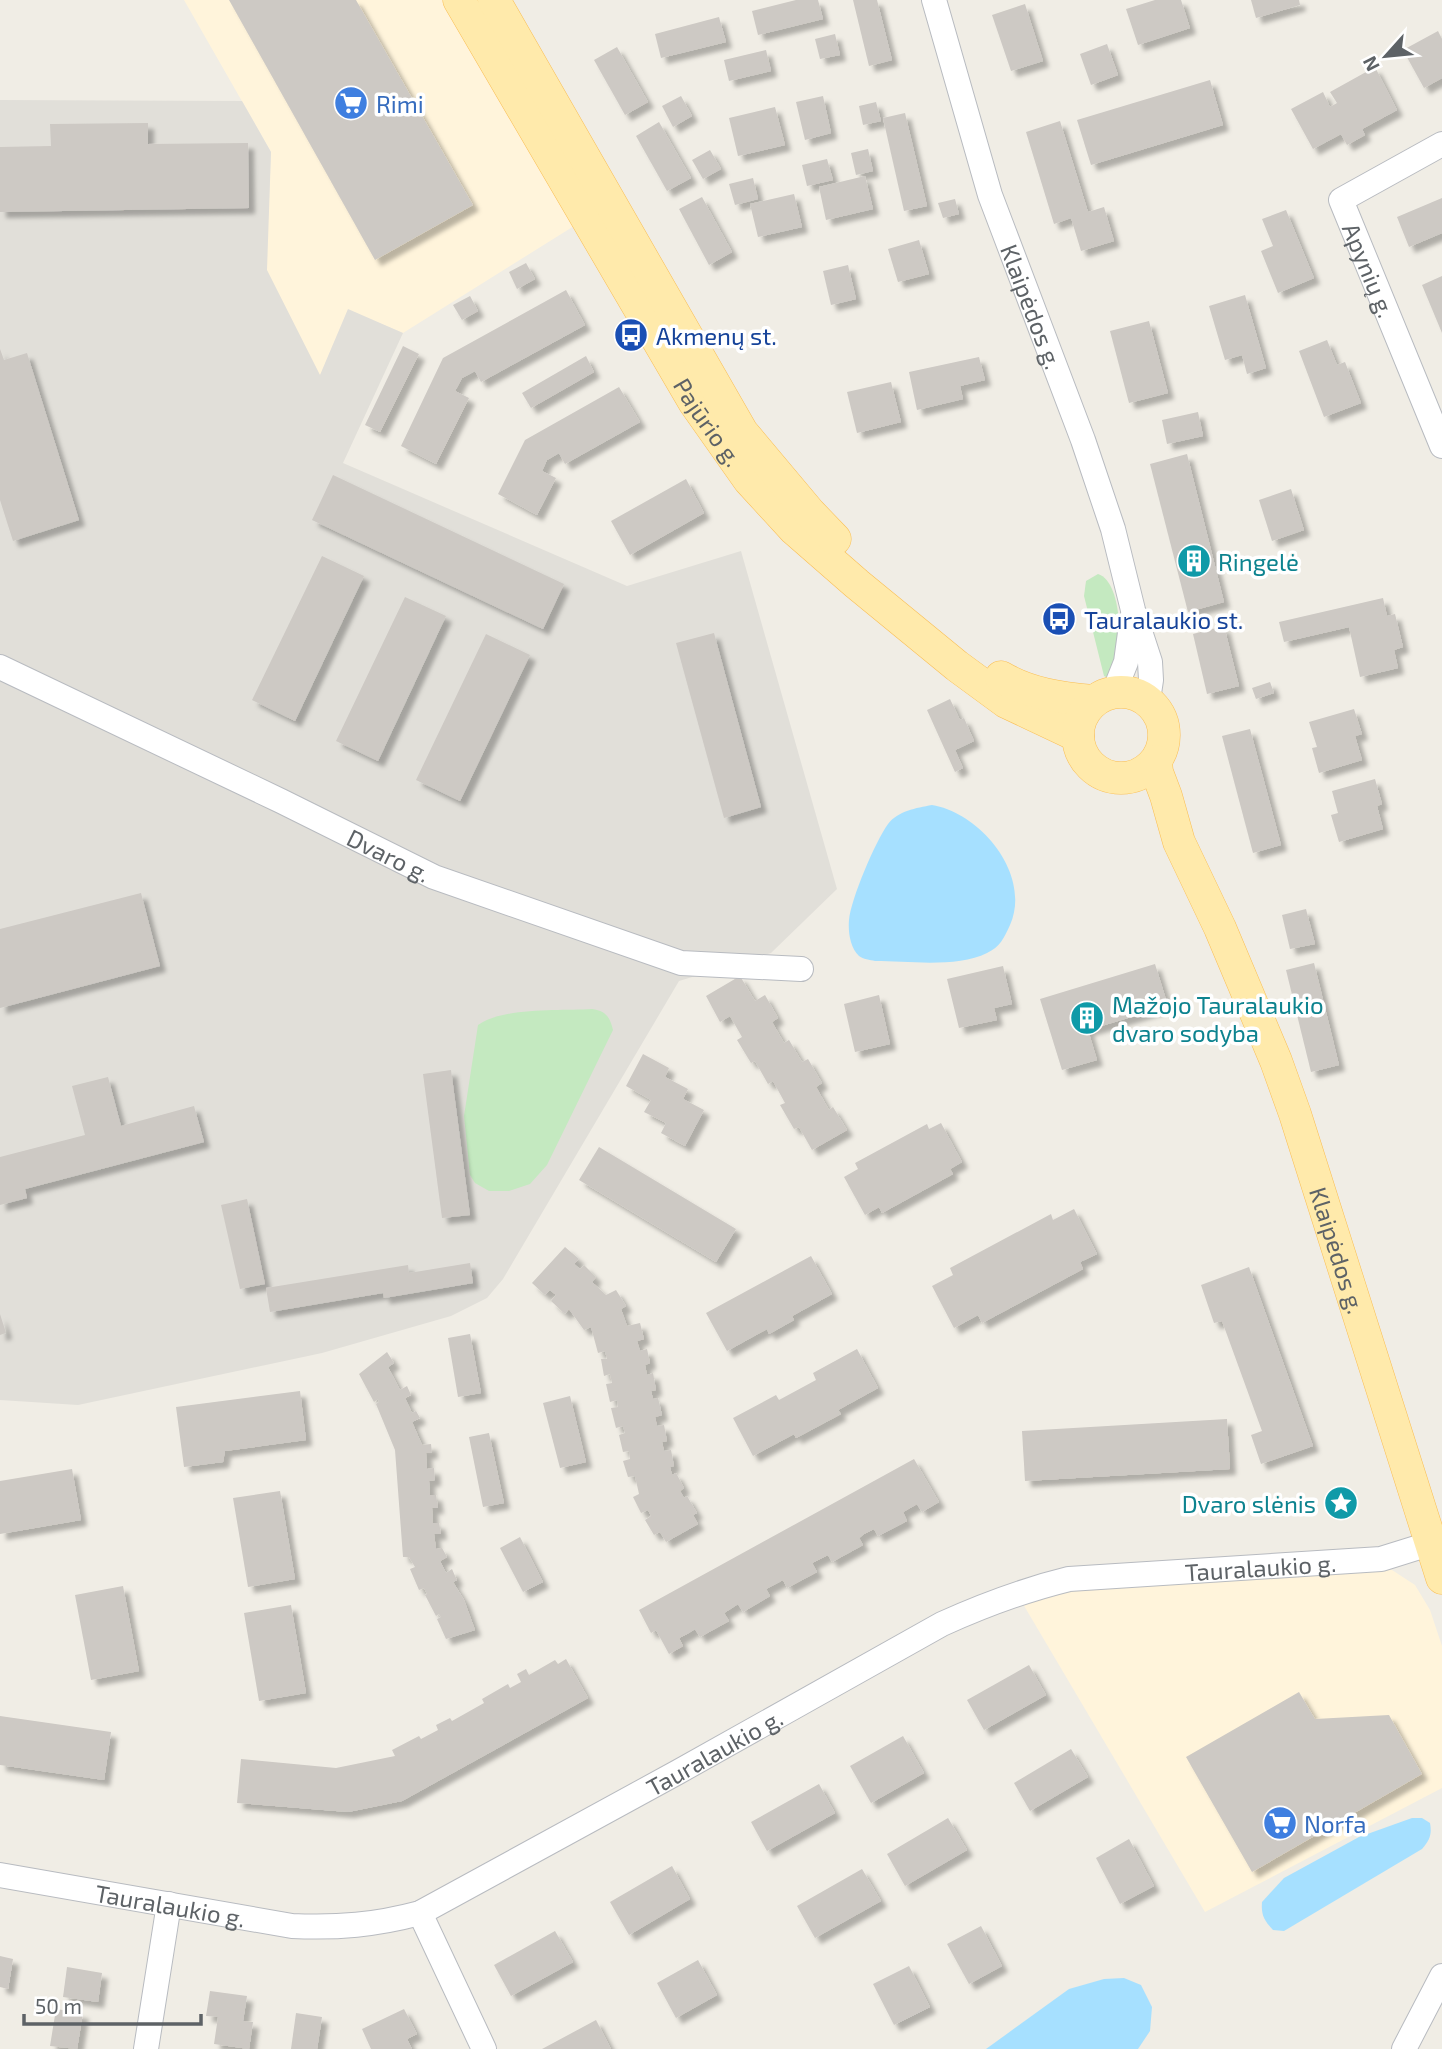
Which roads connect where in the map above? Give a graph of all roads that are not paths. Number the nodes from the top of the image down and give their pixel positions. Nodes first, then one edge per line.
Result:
1 (459, 0) edge
2 (494, 0) edge
3 (934, 0) edge
4 (1442, 144) edge
5 (1442, 446) edge
6 (1133, 610) junction
7 (0, 667) edge
8 (1104, 697) junction
9 (1147, 701) junction
10 (1078, 736) junction
11 (1156, 761) junction
12 (1118, 778) junction
13 (1179, 842) junction
14 (801, 969) dead end
15 (1437, 1542) edge
16 (1442, 1578) edge
17 (0, 1875) edge
18 (169, 1903) junction
19 (420, 1913) junction
20 (1442, 1976) edge
21 (146, 2049) edge
22 (484, 2049) edge
23 (1405, 2049) edge

1 - 10 main road, Pajūrio g.
2 - 8 main road, Pajūrio g.
3 - 6 street, Klaipėdos g.
4 - 5 street, Apynių g.
6 - 8 street, Klaipėdos g.
6 - 9 street, Klaipėdos g.
7 - 14 street, Dvaro g.
8 - 9 main road, Pajūrio g.
8 - 10 main road
9 - 11 main road
10 - 12 main road
11 - 12 main road
11 - 13 main road
12 - 13 main road
13 - 15 main road, Klaipėdos g.
15 - 16 main road, Klaipėdos g.
15 - 19 street, Tauralaukio g.
17 - 18 street, Tauralaukio g.
18 - 19 street, Tauralaukio g.
18 - 21 street
19 - 22 street
20 - 23 street

